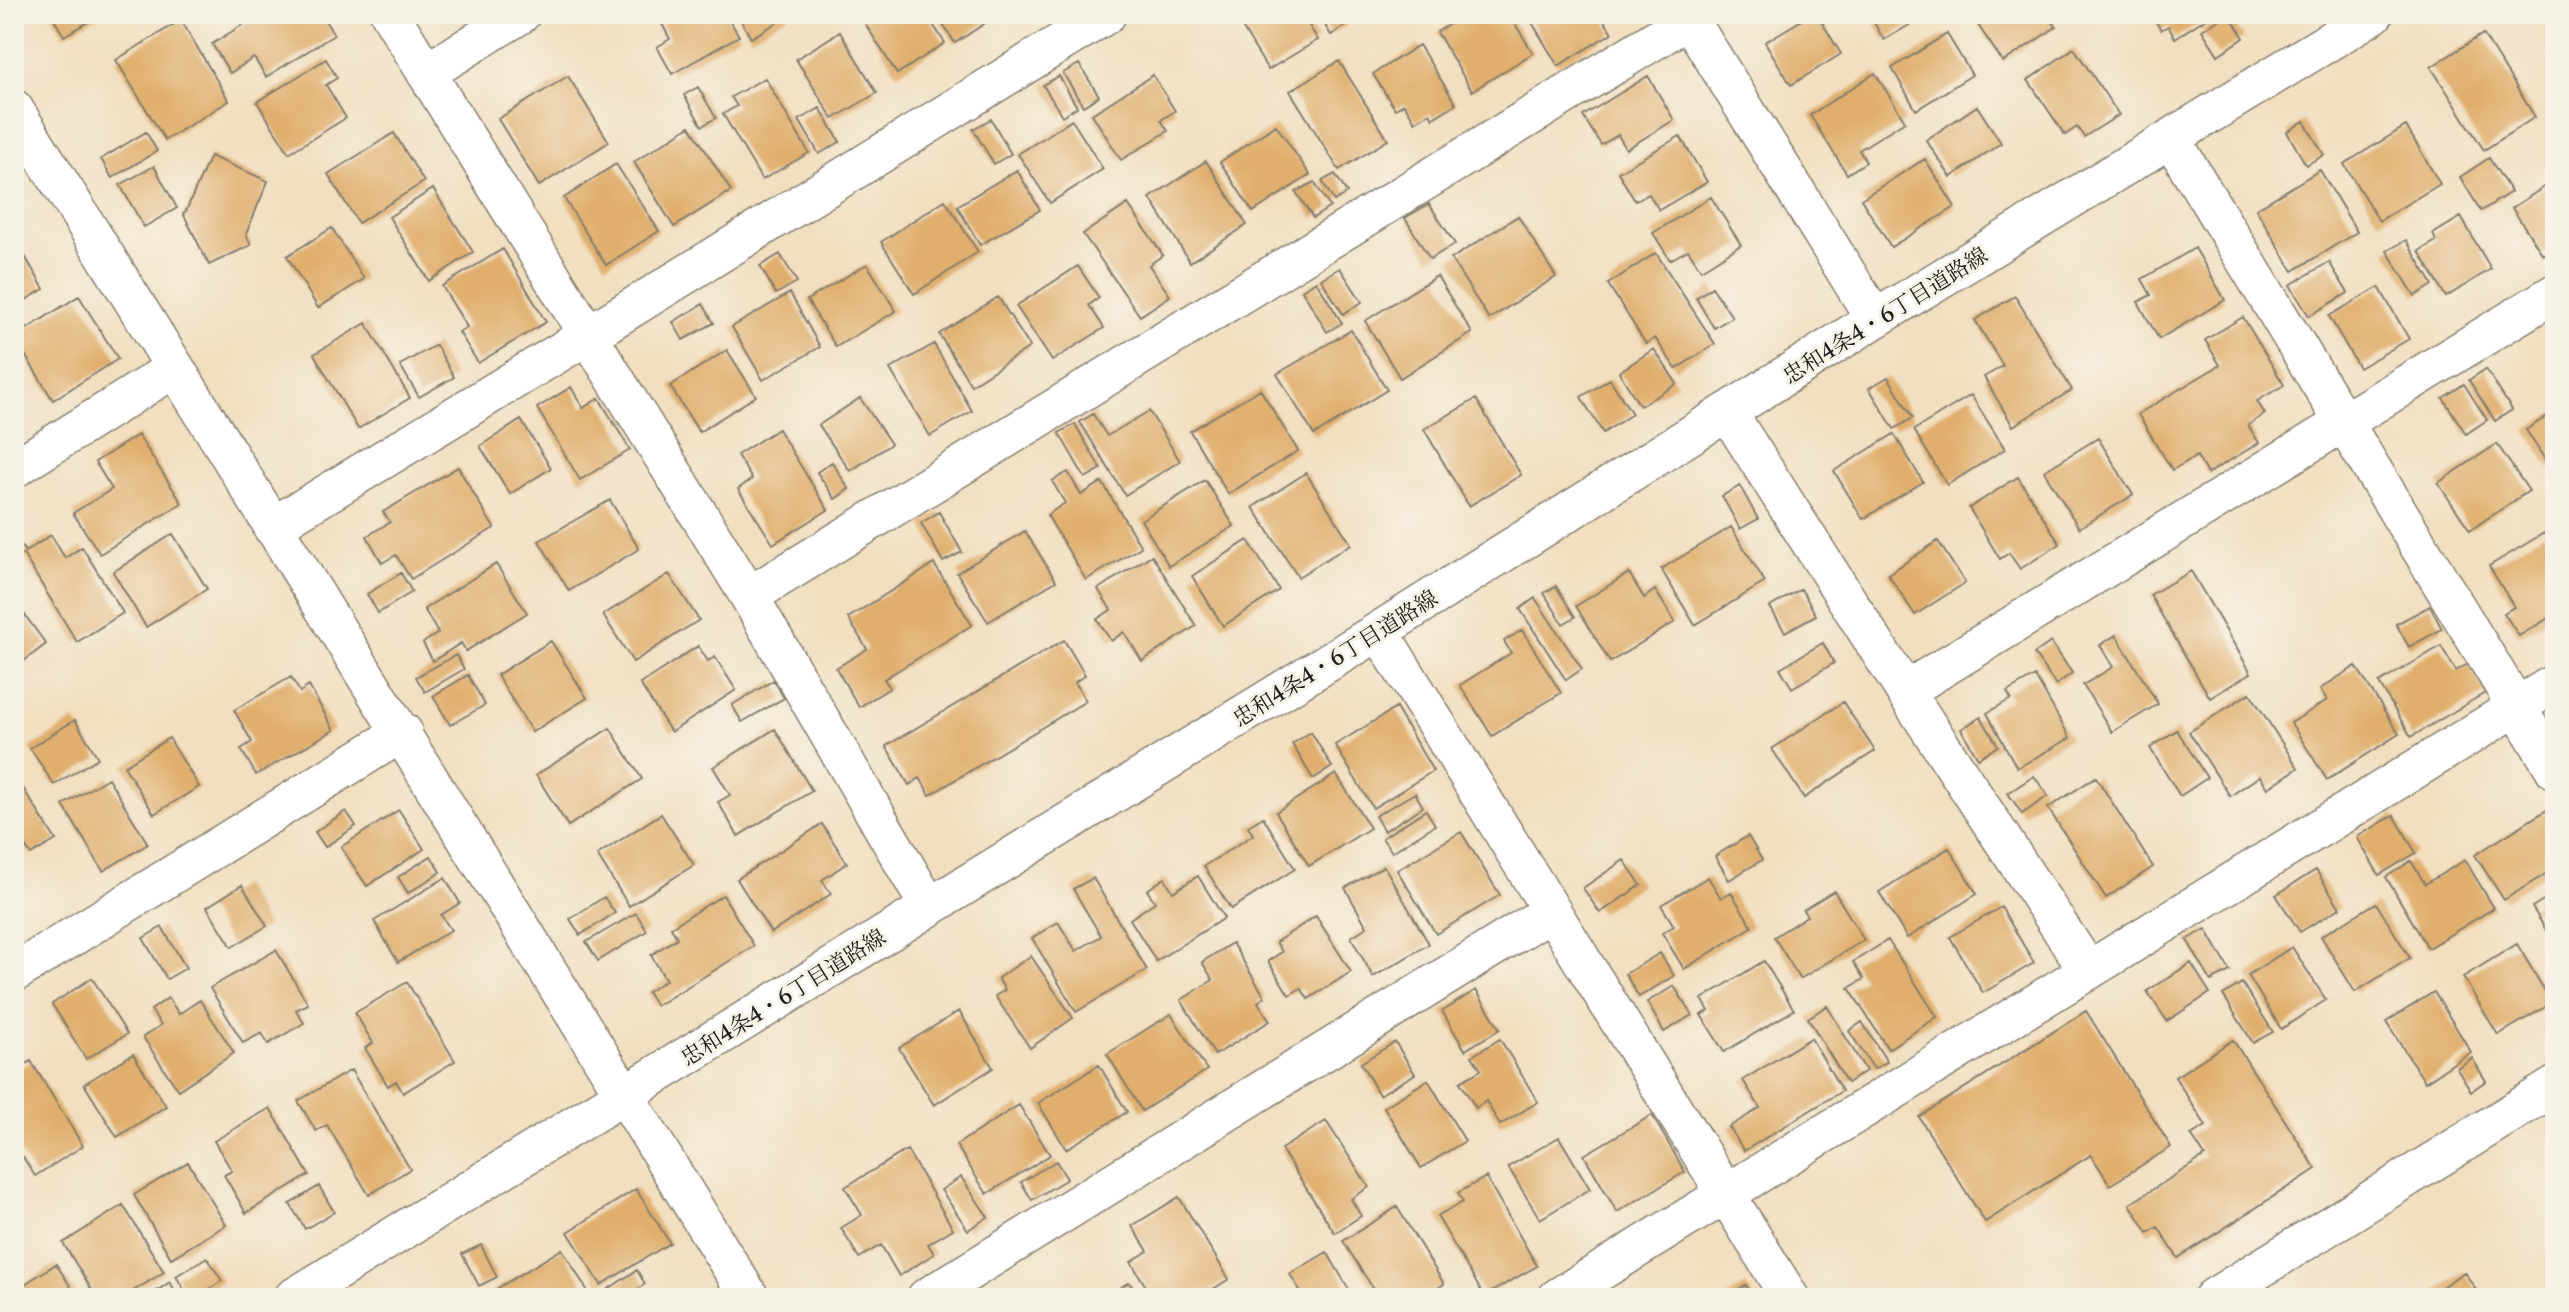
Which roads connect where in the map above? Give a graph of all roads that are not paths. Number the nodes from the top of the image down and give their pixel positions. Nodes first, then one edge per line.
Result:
1 (390, 14) edge
2 (521, 14) edge
3 (1107, 14) edge
4 (2374, 14) edge
5 (1688, 17) edge
6 (426, 73) junction
7 (14, 109) edge
8 (2172, 140) junction
9 (2555, 293) edge
10 (1875, 319) junction
11 (588, 335) junction
12 (175, 368) junction
13 (1728, 413) junction
14 (2345, 423) junction
15 (14, 469) edge
16 (272, 527) junction
17 (749, 596) junction
18 (1379, 631) junction
19 (2555, 683) edge
20 (1905, 691) junction
21 (2516, 706) junction
22 (403, 732) junction
23 (2555, 770) edge
24 (929, 907) junction
25 (1550, 912) junction
26 (2088, 970) junction
27 (14, 973) edge
28 (2555, 1086) edge
29 (626, 1093) junction
30 (1725, 1194) junction
31 (293, 1298) edge
32 (750, 1298) edge
33 (926, 1298) edge
34 (1557, 1298) edge
35 (1790, 1298) edge
36 (2213, 1298) edge

1 - 6 street
2 - 6 street
3 - 11 street
4 - 8 street, 忠和4条4・6丁目道路線
5 - 10 street
5 - 17 street
6 - 11 street
7 - 12 street
8 - 10 street, 忠和4条4・6丁目道路線
8 - 14 street
9 - 14 street
10 - 13 street, 忠和4条4・6丁目道路線
11 - 16 street
11 - 17 street
12 - 15 street
12 - 16 street
13 - 18 street, 忠和4条4・6丁目道路線
13 - 20 street
14 - 20 street
14 - 21 street
16 - 22 street
17 - 24 street
18 - 24 street, 忠和4条4・6丁目道路線
18 - 25 street
19 - 21 street
20 - 26 street
21 - 23 street
21 - 26 street
22 - 27 street
22 - 29 street
24 - 29 street, 忠和4条4・6丁目道路線
25 - 30 street
25 - 33 street
26 - 30 street
28 - 36 street
29 - 31 street, 忠和4条4・6丁目道路線
29 - 32 street
30 - 34 street
30 - 35 street

